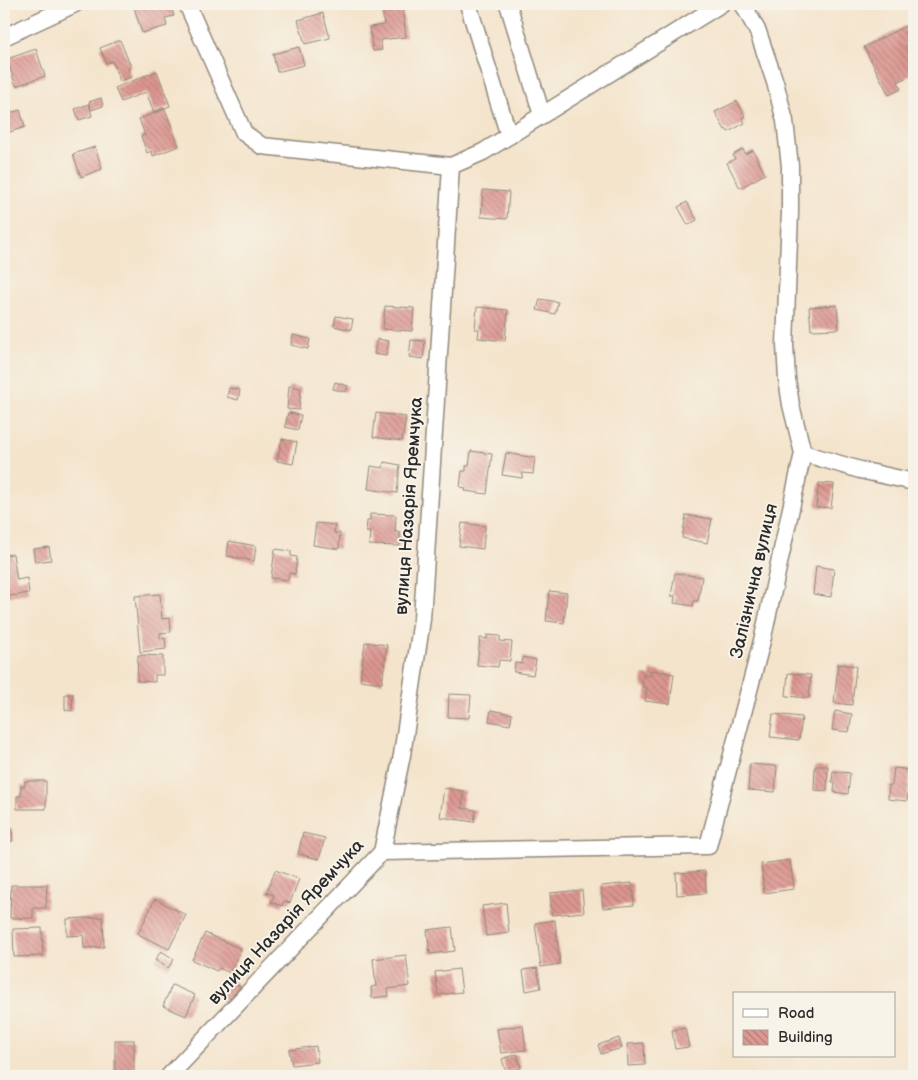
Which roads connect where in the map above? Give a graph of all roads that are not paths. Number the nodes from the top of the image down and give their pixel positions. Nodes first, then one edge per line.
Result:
1 (75, 4) edge
2 (187, 4) edge
3 (468, 4) edge
4 (508, 4) edge
5 (721, 4) edge
6 (744, 4) edge
7 (4, 37) edge
8 (542, 115) junction
9 (509, 136) junction
10 (451, 166) junction
11 (803, 453) junction
12 (914, 482) edge
13 (382, 852) junction
14 (168, 1076) edge

1 - 7 street
2 - 10 street
3 - 9 street
4 - 8 street
5 - 8 street
6 - 11 street, Залізнична вулиця
8 - 9 street
9 - 10 street
10 - 13 street, вулиця Назарія Яремчука
11 - 12 street
11 - 13 street, Залізнична вулиця
13 - 14 street, вулиця Назарія Яремчука

